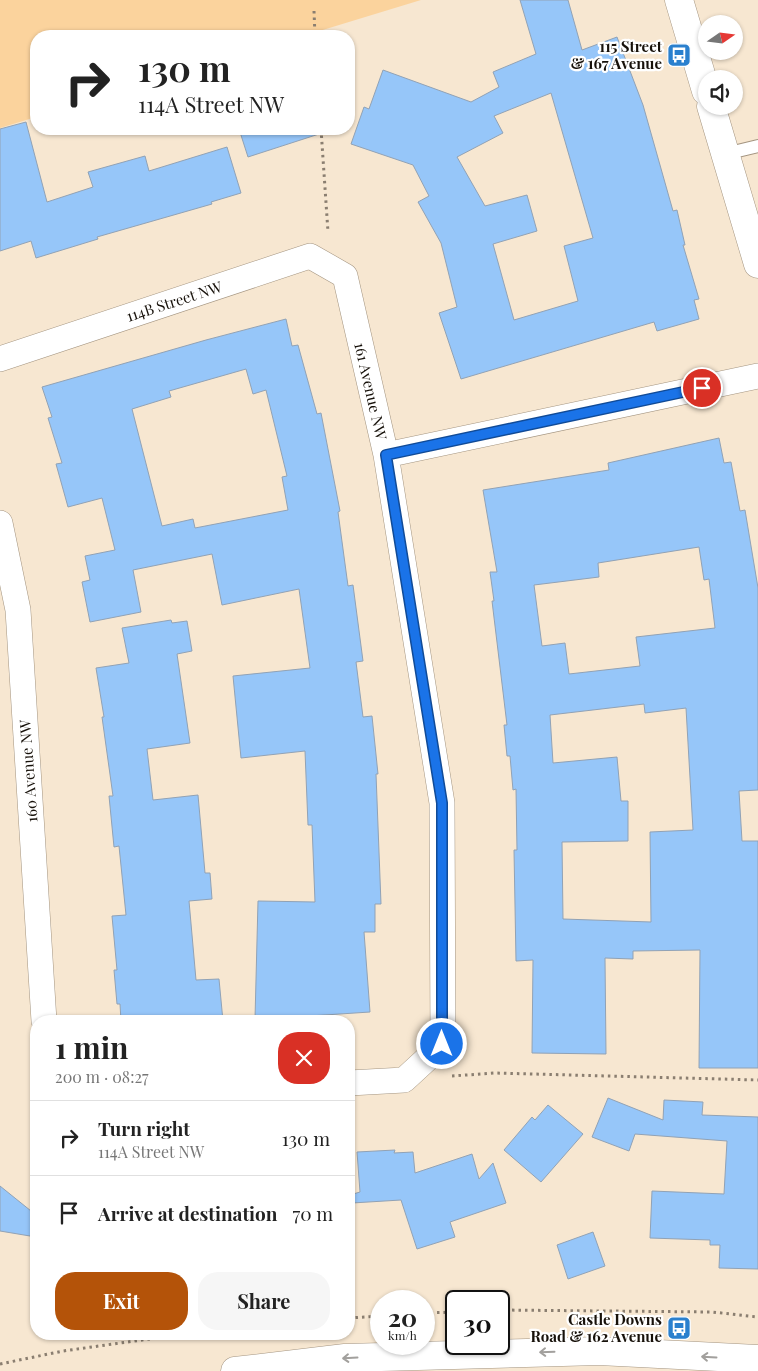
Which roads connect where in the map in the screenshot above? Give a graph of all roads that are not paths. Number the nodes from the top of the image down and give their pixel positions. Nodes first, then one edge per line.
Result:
1 (679, 0) edge
2 (700, 70) edge
3 (714, 115) edge
4 (758, 146) edge
5 (725, 154) junction
6 (758, 264) edge
7 (338, 272) joint
8 (0, 359) edge
9 (758, 376) edge
10 (386, 455) junction
11 (0, 523) edge
12 (44, 1015) edge
13 (355, 1083) edge
14 (758, 1359) edge
15 (235, 1371) edge

1 - 2 main road
3 - 5 main road
4 - 5 lane
5 - 6 main road
7 - 8 street, 114B Street NW
7 - 10 street, 161 Avenue NW
9 - 10 street
10 - 13 street, 161 Avenue NW
11 - 12 street, 160 Avenue NW
14 -> 15 main road

